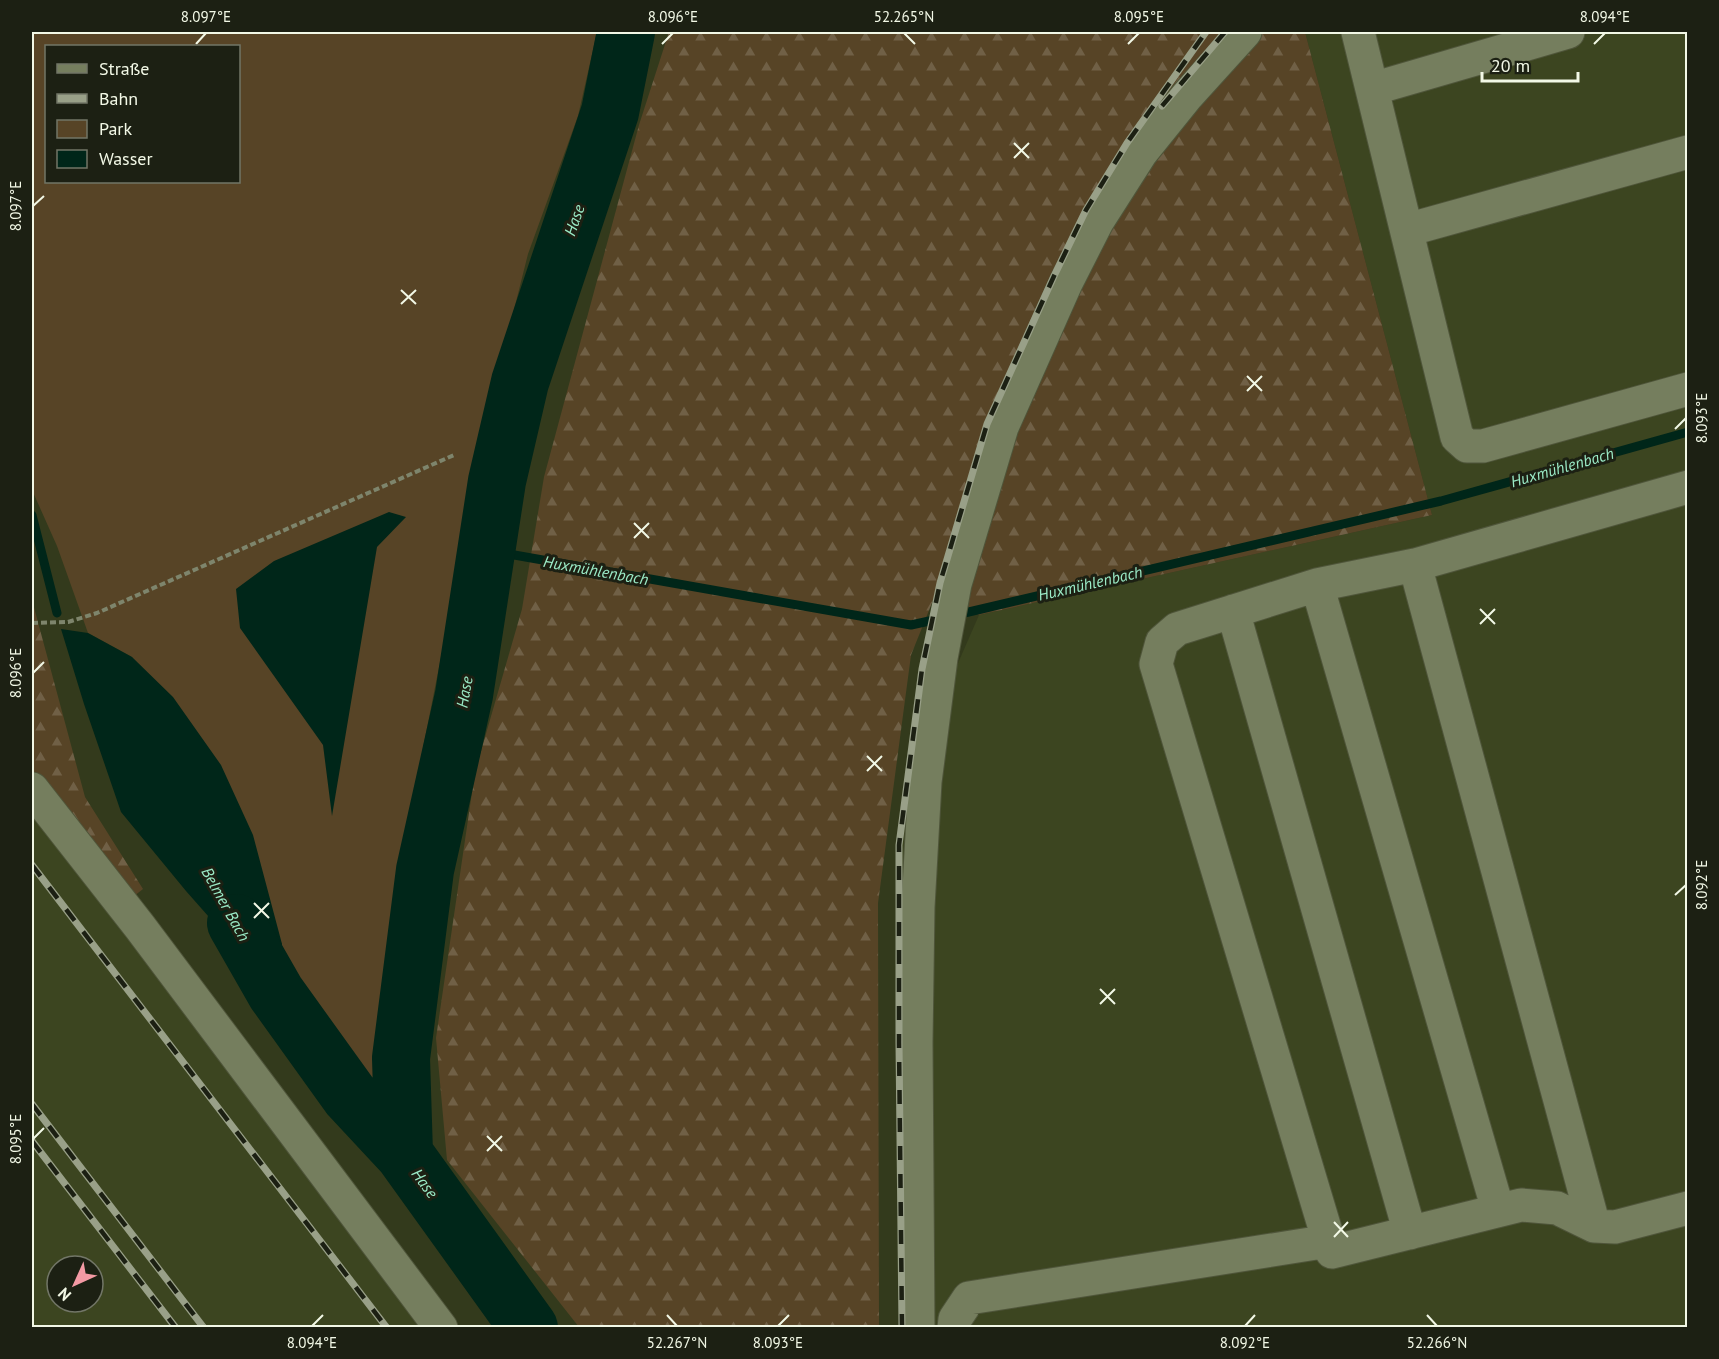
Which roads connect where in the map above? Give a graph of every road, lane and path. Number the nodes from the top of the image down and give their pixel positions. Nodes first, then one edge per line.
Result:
1 (1245, 32) edge
2 (1358, 32) edge
3 (1568, 32) edge
4 (1372, 89) junction
5 (1688, 152) edge
6 (1407, 230) junction
7 (1688, 389) edge
8 (454, 455) dead end
9 (1688, 487) edge
10 (1415, 566) junction
11 (1317, 585) junction
12 (1233, 611) junction
13 (32, 623) edge
14 (32, 789) edge
15 (1688, 1208) edge
16 (1498, 1210) junction
17 (1594, 1226) junction
18 (1410, 1233) junction
19 (1329, 1242) junction
20 (441, 1328) edge
21 (918, 1328) edge
22 (954, 1328) edge

1 - 21 lane
2 - 4 lane
3 - 4 lane
4 - 6 lane
5 - 6 lane
6 - 7 lane
8 - 13 path
9 - 10 lane
10 - 11 lane
10 - 17 lane
11 - 12 lane
11 - 16 lane
12 - 18 lane
12 - 19 lane
14 - 20 lane
15 - 17 lane
16 - 17 lane
16 - 18 lane
18 - 19 lane
19 - 22 lane

